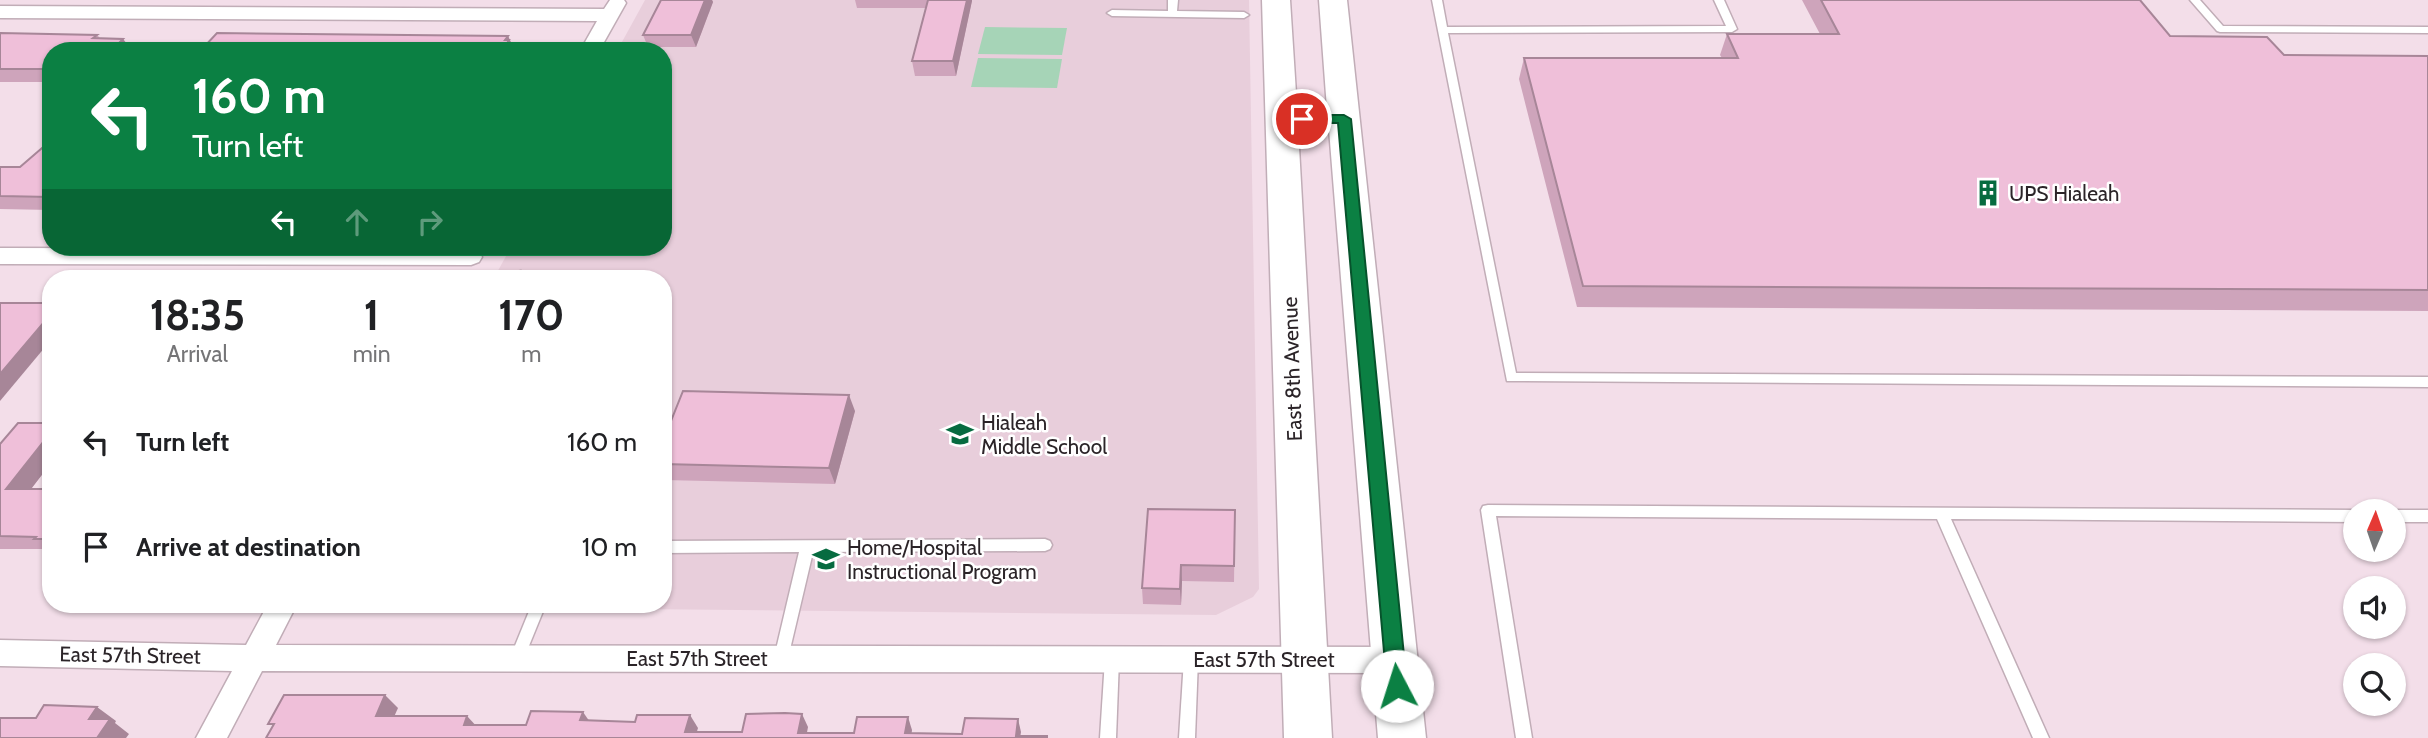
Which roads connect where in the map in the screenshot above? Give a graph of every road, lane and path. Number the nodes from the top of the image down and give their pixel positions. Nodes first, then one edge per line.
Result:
1 (1173, 0) edge
2 (1276, 0) edge
3 (1333, 0) edge
4 (1437, 0) edge
5 (1719, 0) edge
6 (2194, 0) edge
7 (614, 7) edge
8 (0, 12) edge
9 (1112, 13) dead end
10 (1172, 14) junction
11 (1244, 15) dead end
12 (1443, 30) junction
13 (2428, 30) edge
14 (594, 42) edge
15 (1281, 119) junction
16 (1344, 119) junction
17 (0, 256) edge
18 (42, 256) edge
19 (2428, 382) edge
20 (1942, 514) junction
21 (2343, 516) edge
22 (2406, 516) edge
23 (2428, 516) edge
24 (1045, 545) dead end
25 (807, 546) junction
26 (672, 547) edge
27 (278, 613) edge
28 (535, 613) edge
29 (0, 653) edge
30 (254, 658) junction
31 (517, 658) junction
32 (780, 659) junction
33 (1112, 659) junction
34 (1191, 659) junction
35 (1304, 659) junction
36 (1394, 660) junction
37 (211, 738) edge
38 (1108, 738) edge
39 (1187, 738) edge
40 (1308, 738) edge
41 (1402, 738) edge
42 (1524, 738) edge
43 (2040, 738) edge

1 - 10 lane
2 - 15 main road, East 8th Avenue
3 - 16 main road
4 - 12 lane
5 - 12 lane
6 - 13 lane
7 - 8 street
7 - 14 street
9 - 10 lane
10 - 11 lane
12 - 19 lane
15 - 16 main road
15 - 35 main road, East 8th Avenue
16 - 36 main road
17 - 18 street
20 - 21 lane
20 - 42 lane
20 - 43 lane
22 - 23 lane
24 - 25 lane
25 - 26 lane
25 - 32 lane
27 - 30 street
28 - 31 lane
29 - 30 street, East 57th Street
30 - 31 street, East 57th Street
30 - 37 street
31 - 32 street, East 57th Street
32 - 33 street, East 57th Street
33 - 34 street, East 57th Street
33 - 38 lane
34 - 35 street, East 57th Street
34 - 39 lane
35 - 36 street, East 57th Street
35 - 40 main road, East 8th Avenue
36 - 41 main road

